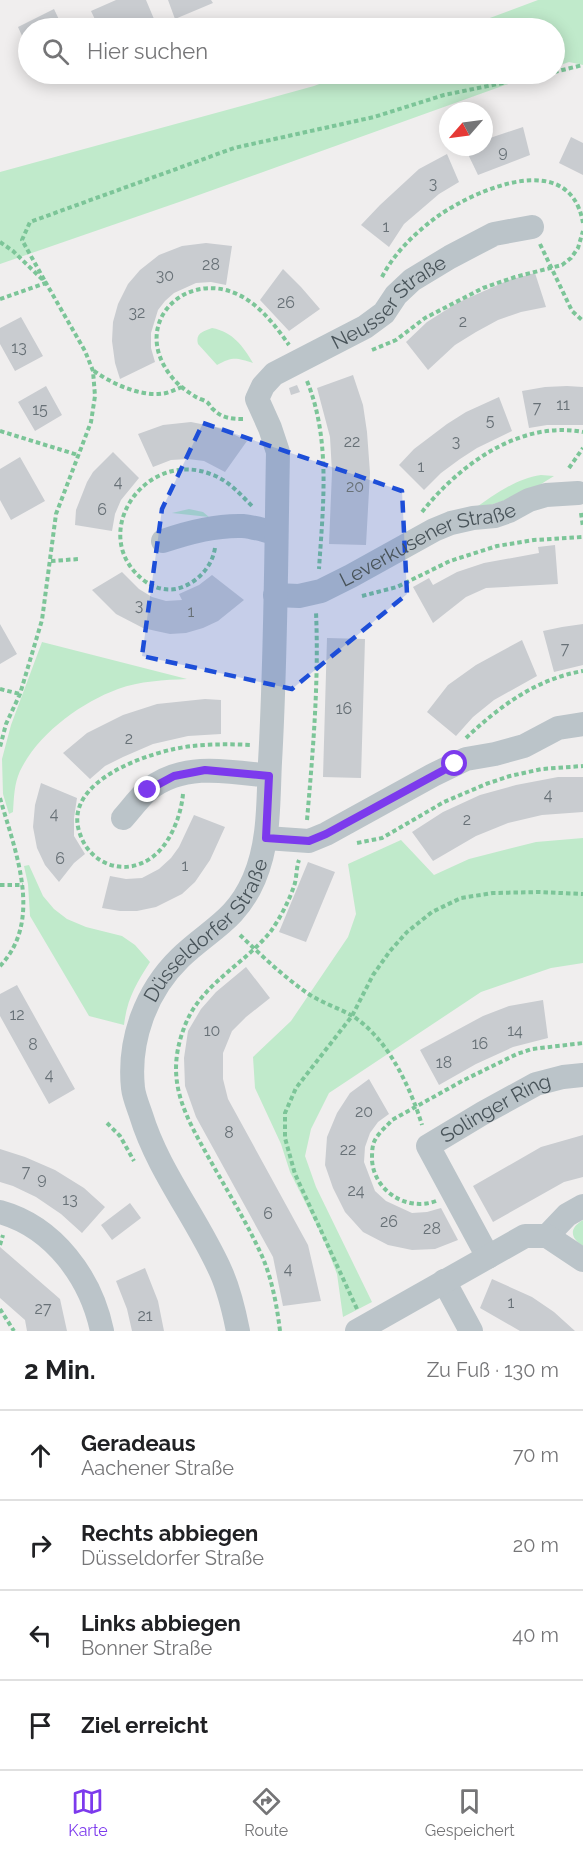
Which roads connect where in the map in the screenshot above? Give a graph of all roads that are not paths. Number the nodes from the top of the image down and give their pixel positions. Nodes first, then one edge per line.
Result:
1 (532, 227) road end
2 (257, 399) joint
3 (578, 493) dead end
4 (276, 533) junction
5 (163, 541) dead end
6 (275, 595) junction
7 (583, 724) edge
8 (269, 776) junction
9 (123, 818) dead end
10 (266, 838) junction
11 (583, 1074) edge
12 (583, 1206) edge
13 (0, 1212) edge
14 (547, 1236) junction
15 (488, 1257) junction
16 (583, 1260) edge
17 (444, 1281) junction
18 (361, 1329) edge
19 (102, 1331) edge
20 (238, 1331) edge
21 (471, 1331) edge

1 - 2 street, Neusser Straße
2 - 4 street, Düsseldorfer Straße
3 - 6 street, Leverkusener Straße
4 - 5 street
4 - 6 street, Düsseldorfer Straße
6 - 8 street, Düsseldorfer Straße
7 - 10 street
8 - 9 street
8 - 10 street, Düsseldorfer Straße
10 - 20 street, Düsseldorfer Straße
11 - 15 street, Solinger Ring
12 - 14 street
13 - 19 street
14 - 15 street
14 - 16 street
15 - 17 street
17 - 18 street
17 - 21 street

